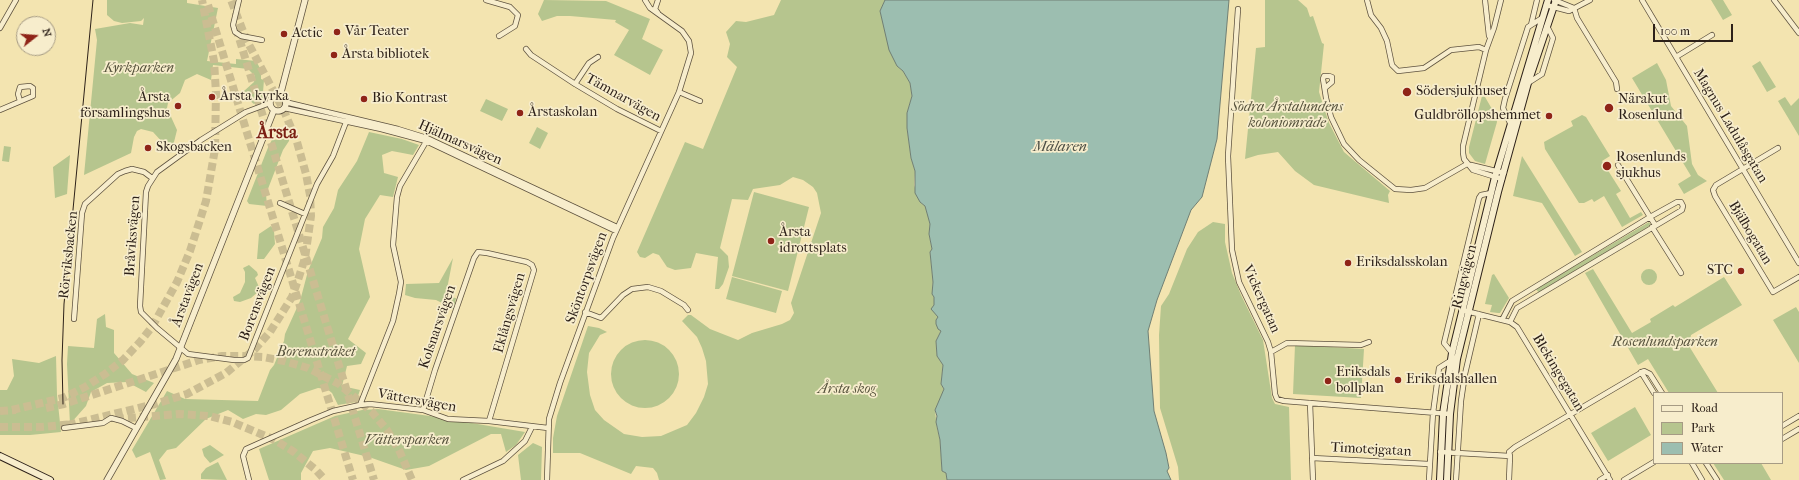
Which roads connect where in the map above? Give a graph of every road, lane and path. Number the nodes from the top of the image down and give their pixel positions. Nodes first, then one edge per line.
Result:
1 (16, 0) edge
2 (239, 0) edge
3 (305, 0) edge
4 (486, 0) edge
5 (645, 0) edge
6 (658, 0) edge
7 (1367, 0) edge
8 (1485, 0) edge
9 (1501, 0) edge
10 (1537, 0) edge
11 (1555, 0) edge
12 (1590, 0) edge
13 (1642, 0) edge
14 (1774, 0) edge
15 (1547, 3) edge
16 (1554, 8) junction
17 (1574, 8) junction
18 (1238, 9) dead end
19 (658, 13) junction
20 (1542, 18) junction
21 (1531, 25) junction
22 (1547, 26) junction
23 (0, 28) edge
24 (1799, 33) edge
25 (499, 36) dead end
26 (1712, 36) dead end
27 (1489, 38) junction
28 (262, 40) dead end
29 (526, 49) dead end
30 (1486, 50) junction
31 (598, 57) dead end
32 (1676, 57) junction
33 (1528, 83) junction
34 (575, 84) junction
35 (1325, 88) dead end
36 (1617, 89) dead end
37 (679, 92) junction
38 (280, 96) junction
39 (20, 101) dead end
40 (700, 101) dead end
41 (285, 102) junction
42 (270, 103) junction
43 (284, 108) junction
44 (0, 110) edge
45 (274, 110) junction
46 (348, 119) junction
47 (1510, 123) junction
48 (661, 131) junction
49 (426, 140) junction
50 (1778, 148) dead end
51 (1467, 164) junction
52 (1618, 165) dead end
53 (1744, 169) junction
54 (1495, 174) junction
55 (1503, 176) junction
56 (152, 178) junction
57 (1491, 192) junction
58 (280, 203) dead end
59 (305, 214) junction
60 (1650, 217) junction
61 (1654, 226) junction
62 (616, 229) junction
63 (478, 252) joint
64 (1581, 258) junction
65 (1799, 263) edge
66 (1586, 267) junction
67 (1681, 273) dead end
68 (1799, 277) edge
69 (1531, 289) junction
70 (1536, 296) junction
71 (688, 310) dead end
72 (1462, 310) junction
73 (585, 312) junction
74 (1469, 312) junction
75 (1479, 314) junction
76 (74, 319) dead end
77 (1502, 320) junction
78 (1510, 322) junction
79 (1369, 342) dead end
80 (180, 348) junction
81 (1271, 352) junction
82 (1452, 352) junction
83 (1450, 361) junction
84 (1644, 372) junction
85 (1654, 392) edge
86 (1661, 392) edge
87 (1310, 403) junction
88 (360, 405) junction
89 (423, 410) junction
90 (1432, 413) junction
91 (1447, 414) junction
92 (1570, 414) junction
93 (1799, 416) edge
94 (489, 421) junction
95 (1783, 425) edge
96 (532, 427) junction
97 (64, 428) dead end
98 (136, 428) junction
99 (548, 428) junction
100 (1799, 429) edge
101 (1783, 438) edge
102 (1440, 452) junction
103 (1448, 452) junction
104 (1457, 453) junction
105 (0, 456) edge
106 (1510, 456) junction
107 (1312, 458) junction
108 (1653, 463) edge
109 (1429, 464) junction
110 (1693, 464) edge
111 (1707, 464) edge
112 (1609, 478) edge
113 (50, 480) edge
114 (107, 480) edge
115 (249, 480) edge
116 (463, 480) edge
117 (547, 480) edge
118 (1313, 480) edge
119 (1429, 480) edge
120 (1440, 480) edge
121 (1447, 480) edge
122 (1456, 480) edge
123 (1509, 480) edge
124 (1600, 480) edge
125 (1624, 480) edge
126 (1702, 480) edge
127 (1717, 480) edge

1 - 23 street
2 - 28 street
3 - 38 street
4 - 25 street
5 - 19 street, Sköntorpsvägen
6 - 19 street
7 - 30 street
8 - 27 street
9 - 27 street
10 - 21 street
11 - 16 main road, Ringvägen
11 - 17 street
12 - 17 street
13 - 32 street, Magnus Ladulåsgatan
14 - 24 street
15 - 16 street
15 - 20 main road, Ringvägen
16 - 17 street
16 - 22 main road, Ringvägen
17 - 36 street
18 - 81 street, Vickergatan
19 - 37 street, Sköntorpsvägen
20 - 21 street
20 - 47 main road, Ringvägen
21 - 47 street
22 - 33 main road, Ringvägen
22 - 33 street
26 - 32 street
27 - 30 street
29 - 34 street, Tämnarvägen
30 - 51 street
31 - 34 street, Tämnarvägen
32 - 53 street, Magnus Ladulåsgatan
33 - 55 main road, Ringvägen
34 - 48 street, Tämnarvägen
35 - 51 street
37 - 40 street
37 - 48 street, Sköntorpsvägen
38 - 41 street
38 - 42 street
39 - 44 street
41 - 43 street
41 - 46 street, Hjälmarsvägen
42 - 45 street
42 - 56 street, Bråviksvägen
43 - 45 street
43 - 46 street, Hjälmarsvägen
45 - 80 street, Årstavägen
46 - 49 street, Hjälmarsvägen
46 - 59 street, Borensvägen
47 - 54 main road, Ringvägen
48 - 62 street, Sköntorpsvägen
49 - 62 street, Hjälmarsvägen
49 - 88 street
50 - 53 street
51 - 54 street
52 - 60 street
53 - 65 street, Magnus Ladulåsgatan
53 - 68 street, Bjälbogatan
54 - 55 street
54 - 57 main road, Ringvägen
55 - 74 main road, Ringvägen
56 - 76 street, Rörviksbacken
56 - 80 street, Bråviksvägen
57 - 72 main road, Ringvägen
57 - 82 street, Ringvägen
58 - 59 street
59 - 80 street, Borensvägen
60 - 61 street
60 - 61 street
60 - 64 street
61 - 66 street
61 - 67 street
62 - 73 street, Sköntorpsvägen
63 - 89 street, Kolsnarsvägen
63 - 94 street, Eklångsvägen
64 - 66 street
64 - 69 street
66 - 70 street
69 - 70 street
69 - 77 street
70 - 78 street
71 - 73 street
72 - 74 street
72 - 82 main road, Ringvägen
73 - 99 street, Sköntorpsvägen
74 - 75 street
74 - 91 main road, Ringvägen
75 - 77 street
75 - 104 street, Ringvägen
77 - 78 street
78 - 92 street, Blekingegatan
79 - 81 street
80 - 98 street, Årstavägen
81 - 87 street, Vickergatan
82 - 83 main road, Ringvägen
83 - 90 street, Ringvägen
83 - 91 main road, Ringvägen
84 - 85 street
84 - 86 street
84 - 92 street
87 - 90 street, Vickergatan
87 - 107 street
88 - 89 street, Vättersvägen
88 - 115 street, Vättersvägen
89 - 94 street, Vättersvägen
90 - 91 street, Vickergatan
90 - 109 street, Ringvägen
91 - 102 main road, Ringvägen
91 - 103 main road, Ringvägen
92 - 106 street
92 - 112 street, Blekingegatan
93 - 95 street
94 - 96 street, Vättersvägen
96 - 99 street, Vättersvägen
96 - 116 street
97 - 98 street
98 - 114 street, Årstavägen
99 - 117 street, Sköntorpsvägen
100 - 101 street
102 - 103 street
102 - 120 main road, Ringvägen
103 - 104 street
103 - 121 main road, Ringvägen
104 - 106 street
104 - 122 street, Ringvägen
105 - 113 main road
106 - 123 street
107 - 109 street, Timotejgatan
107 - 118 street
108 - 125 street
109 - 119 street, Ringvägen
110 - 126 street
111 - 127 street
112 - 124 street

